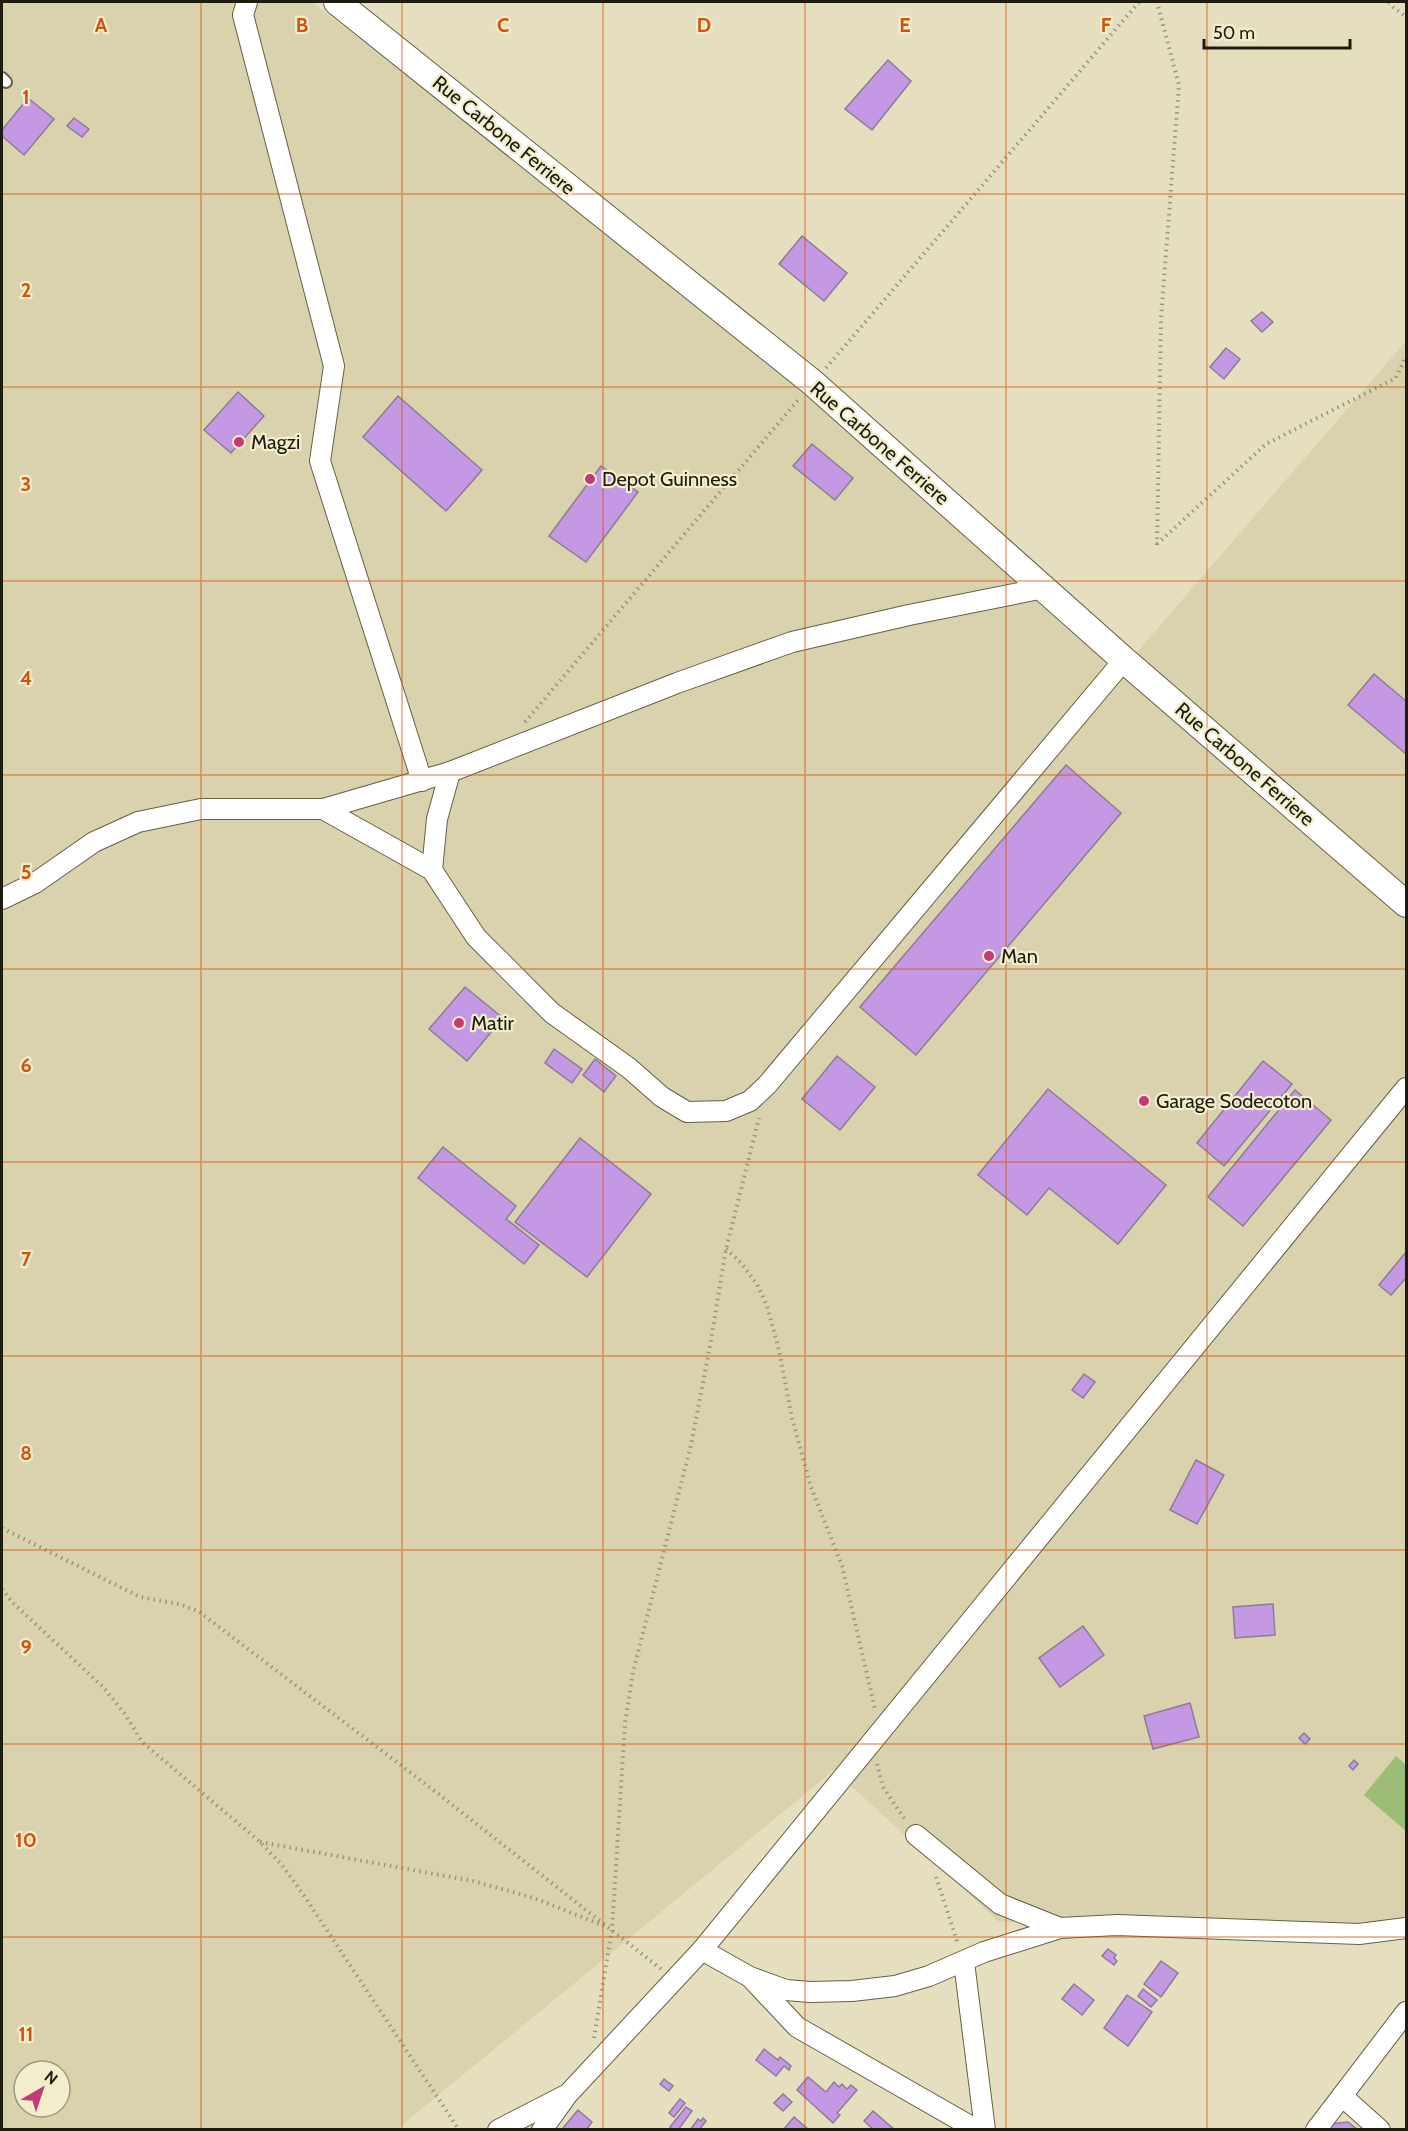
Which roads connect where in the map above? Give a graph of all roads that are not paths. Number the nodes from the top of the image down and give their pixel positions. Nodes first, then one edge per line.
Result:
1 (247, 2) edge
2 (337, 2) edge
3 (1044, 588) junction
4 (1124, 660) junction
5 (450, 772) junction
6 (422, 781) junction
7 (323, 808) junction
8 (432, 870) junction
9 (2, 899) edge
10 (1407, 904) edge
11 (1407, 1089) edge
12 (916, 1835) road end
13 (1407, 1928) edge
14 (1059, 1929) junction
15 (702, 1950) junction
16 (964, 1962) junction
17 (750, 1977) junction
18 (1407, 2012) edge
19 (568, 2094) junction
20 (1342, 2096) junction
21 (498, 2130) edge
22 (542, 2130) edge
23 (977, 2130) edge
24 (985, 2130) edge
25 (1316, 2130) edge
26 (1380, 2130) edge

1 - 6 street
2 - 3 street, Rue Carbone Ferriere
3 - 4 street, Rue Carbone Ferriere
3 - 5 street
4 - 8 street
4 - 10 street, Rue Carbone Ferriere
5 - 6 street
5 - 8 street
6 - 7 street
7 - 8 street
7 - 9 street
11 - 15 street
12 - 14 street
13 - 14 street
14 - 16 street
15 - 17 street
15 - 19 street
16 - 17 street
16 - 24 street
17 - 23 street
18 - 20 street
19 - 21 street
19 - 22 street
20 - 25 street
20 - 26 street

